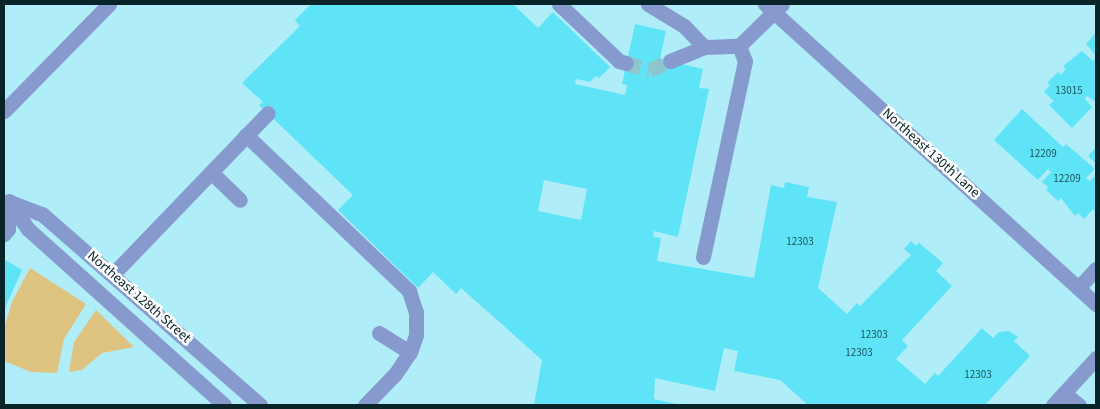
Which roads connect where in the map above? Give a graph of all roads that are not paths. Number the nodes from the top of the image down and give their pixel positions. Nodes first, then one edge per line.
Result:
1 (109, 4) edge
2 (559, 4) edge
3 (648, 4) edge
4 (774, 7) edge
5 (739, 46) junction
6 (704, 47) junction
7 (670, 61) tunnel mouth
8 (626, 63) tunnel mouth
9 (4, 111) edge
10 (268, 113) dead end
11 (246, 135) junction
12 (211, 172) junction
13 (7, 199) edge
14 (240, 200) dead end
15 (4, 234) edge
16 (703, 257) dead end
17 (1096, 269) edge
18 (113, 274) junction
19 (1079, 287) junction
20 (1096, 304) edge
21 (379, 333) dead end
22 (410, 352) junction
23 (1096, 358) edge
24 (1064, 393) junction
25 (224, 405) edge
26 (260, 405) edge
27 (365, 405) edge
28 (1053, 405) edge
29 (1078, 405) edge

1 - 9 street
2 - 8 street
3 - 6 street
4 - 5 street
4 - 19 street, Northeast 130th Lane
5 - 6 street
5 - 16 street
6 - 7 street
10 - 11 street
11 - 12 street
11 - 22 street
12 - 14 street
12 - 18 street
13 - 15 street
13 - 18 street, Northeast 128th Street
13 - 25 street, Northeast 128th Street
17 - 19 street
18 - 26 street, Northeast 128th Street
19 - 20 street, Northeast 130th Lane
21 - 22 street
22 - 27 street
23 - 24 street
24 - 28 street
24 - 29 street

